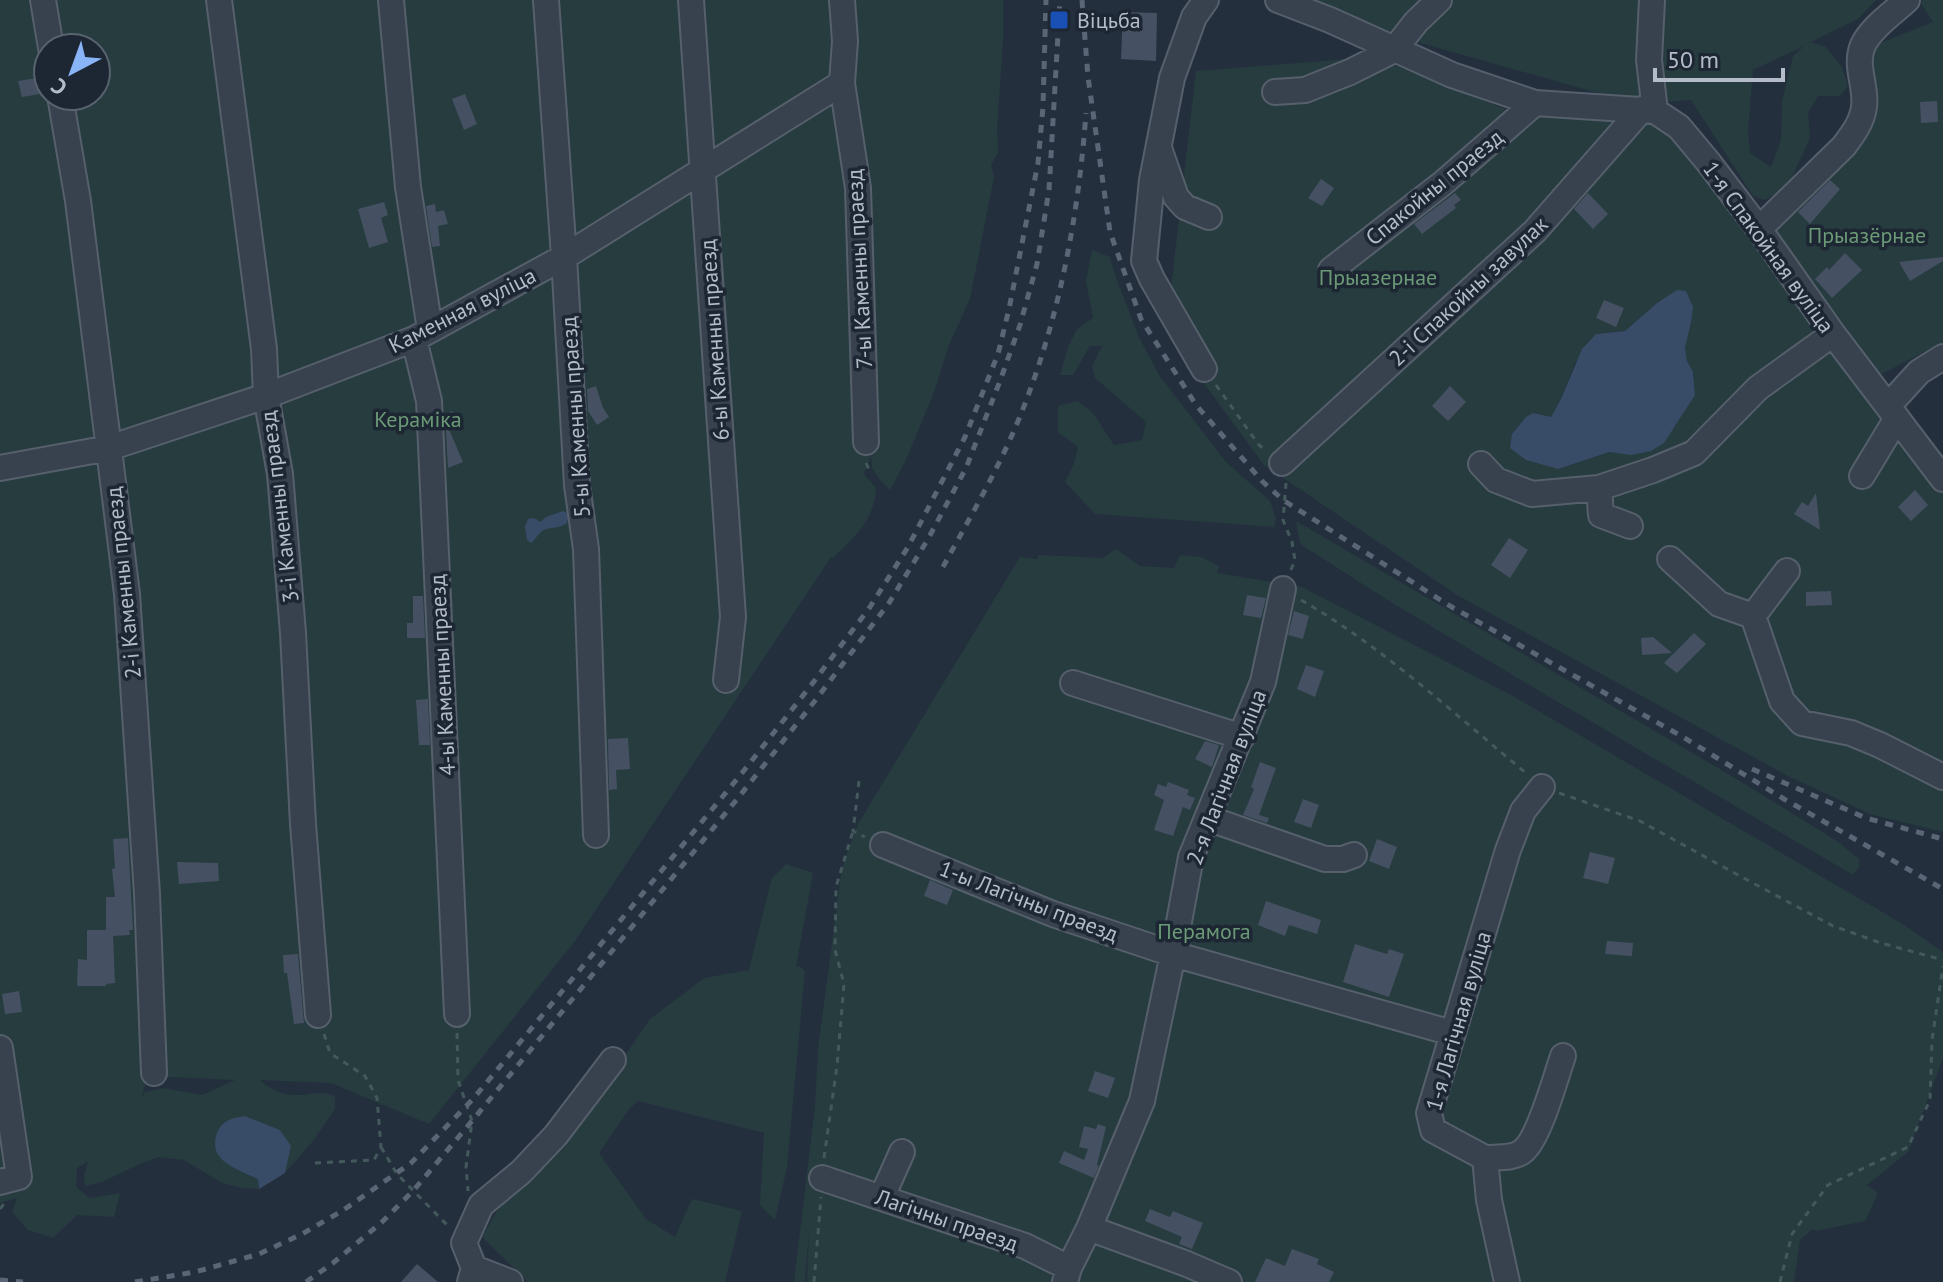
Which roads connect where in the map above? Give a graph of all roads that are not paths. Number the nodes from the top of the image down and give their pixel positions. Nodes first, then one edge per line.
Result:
1 (43, 0) edge
2 (219, 0) edge
3 (391, 0) edge
4 (546, 0) edge
5 (691, 0) edge
6 (842, 0) edge
7 (1206, 0) edge
8 (1278, 0) edge
9 (1439, 0) edge
10 (1652, 0) edge
11 (1907, 0) edge
12 (48, 32) edge
13 (1394, 50) junction
14 (842, 83) junction
15 (1275, 92) dead end
16 (1535, 103) junction
17 (1649, 110) junction
18 (63, 112) edge
19 (1158, 146) junction
20 (702, 171) junction
21 (1209, 217) dead end
22 (1759, 229) junction
23 (564, 257) junction
24 (1331, 270) dead end
25 (1833, 334) junction
26 (422, 335) junction
27 (1943, 357) edge
28 (1204, 369) road end
29 (266, 396) junction
30 (1892, 412) junction
31 (866, 442) dead end
32 (109, 448) junction
33 (1282, 463) road end
34 (1481, 464) dead end
35 (0, 468) edge
36 (1862, 476) dead end
37 (1943, 479) edge
38 (1599, 488) junction
39 (1630, 526) dead end
40 (1670, 559) dead end
41 (1787, 571) dead end
42 (1283, 589) road end
43 (1753, 616) junction
44 (726, 680) dead end
45 (1073, 683) dead end
46 (1242, 737) junction
47 (1943, 777) edge
48 (1542, 787) road end
49 (1207, 818) junction
50 (596, 835) dead end
51 (883, 845) road end
52 (1354, 855) dead end
53 (1173, 954) junction
54 (457, 1014) road end
55 (318, 1015) road end
56 (1452, 1033) junction
57 (0, 1048) edge
58 (1563, 1056) dead end
59 (613, 1060) dead end
60 (154, 1073) dead end
61 (902, 1152) dead end
62 (1485, 1158) junction
63 (822, 1178) road end
64 (10, 1180) edge
65 (882, 1197) junction
66 (1089, 1228) junction
67 (472, 1275) edge
68 (1067, 1275) edge
69 (510, 1282) edge
70 (1229, 1282) edge
71 (1507, 1282) edge

1 - 12 street
2 - 29 street, 3-і Каменны праезд
3 - 26 street, 4-ы Каменны праезд
4 - 23 street, 5-ы Каменны праезд
5 - 20 street, 6-ы Каменны праезд
6 - 14 street, 7-ы Каменны праезд
7 - 19 street
8 - 13 street
9 - 13 street
10 - 17 street
11 - 22 street
13 - 15 street
13 - 16 street
14 - 20 street, Каменная вуліца
14 - 31 street, 7-ы Каменны праезд
16 - 17 street
16 - 24 street, Спакойны праезд
17 - 22 street, 1-я Спакойная вуліца
17 - 33 street, 2-і Спакойны завулак
18 - 32 street, 2-і Каменны праезд
19 - 21 street
19 - 28 street
20 - 23 street, Каменная вуліца
20 - 44 street, 6-ы Каменны праезд
22 - 25 street, 1-я Спакойная вуліца
23 - 26 street, Каменная вуліца
23 - 50 street, 5-ы Каменны праезд
25 - 30 street, 1-я Спакойная вуліца
25 - 38 street
26 - 29 street, Каменная вуліца
26 - 54 street, 4-ы Каменны праезд
27 - 30 street
29 - 32 street, Каменная вуліца
29 - 55 street, 3-і Каменны праезд
30 - 36 street
30 - 37 street, 1-я Спакойная вуліца
32 - 35 street, Каменная вуліца
32 - 60 street, 2-і Каменны праезд
34 - 38 street
38 - 39 street
40 - 43 street
41 - 43 street
42 - 46 street, 2-я Лагічная вуліца
43 - 47 street
45 - 46 street
46 - 49 street, 2-я Лагічная вуліца
48 - 56 street, 1-я Лагічная вуліца
49 - 52 street
49 - 53 street, 2-я Лагічная вуліца
51 - 53 street, 1-ы Лагічны праезд
53 - 56 street, 1-ы Лагічны праезд
53 - 66 street, 2-я Лагічная вуліца
56 - 62 street, 1-я Лагічная вуліца
57 - 64 street
58 - 62 street
59 - 67 street
61 - 65 street
62 - 71 street
63 - 65 street, Лагічны праезд
65 - 68 street, Лагічны праезд
66 - 68 street, 2-я Лагічная вуліца
66 - 70 street
67 - 69 street

